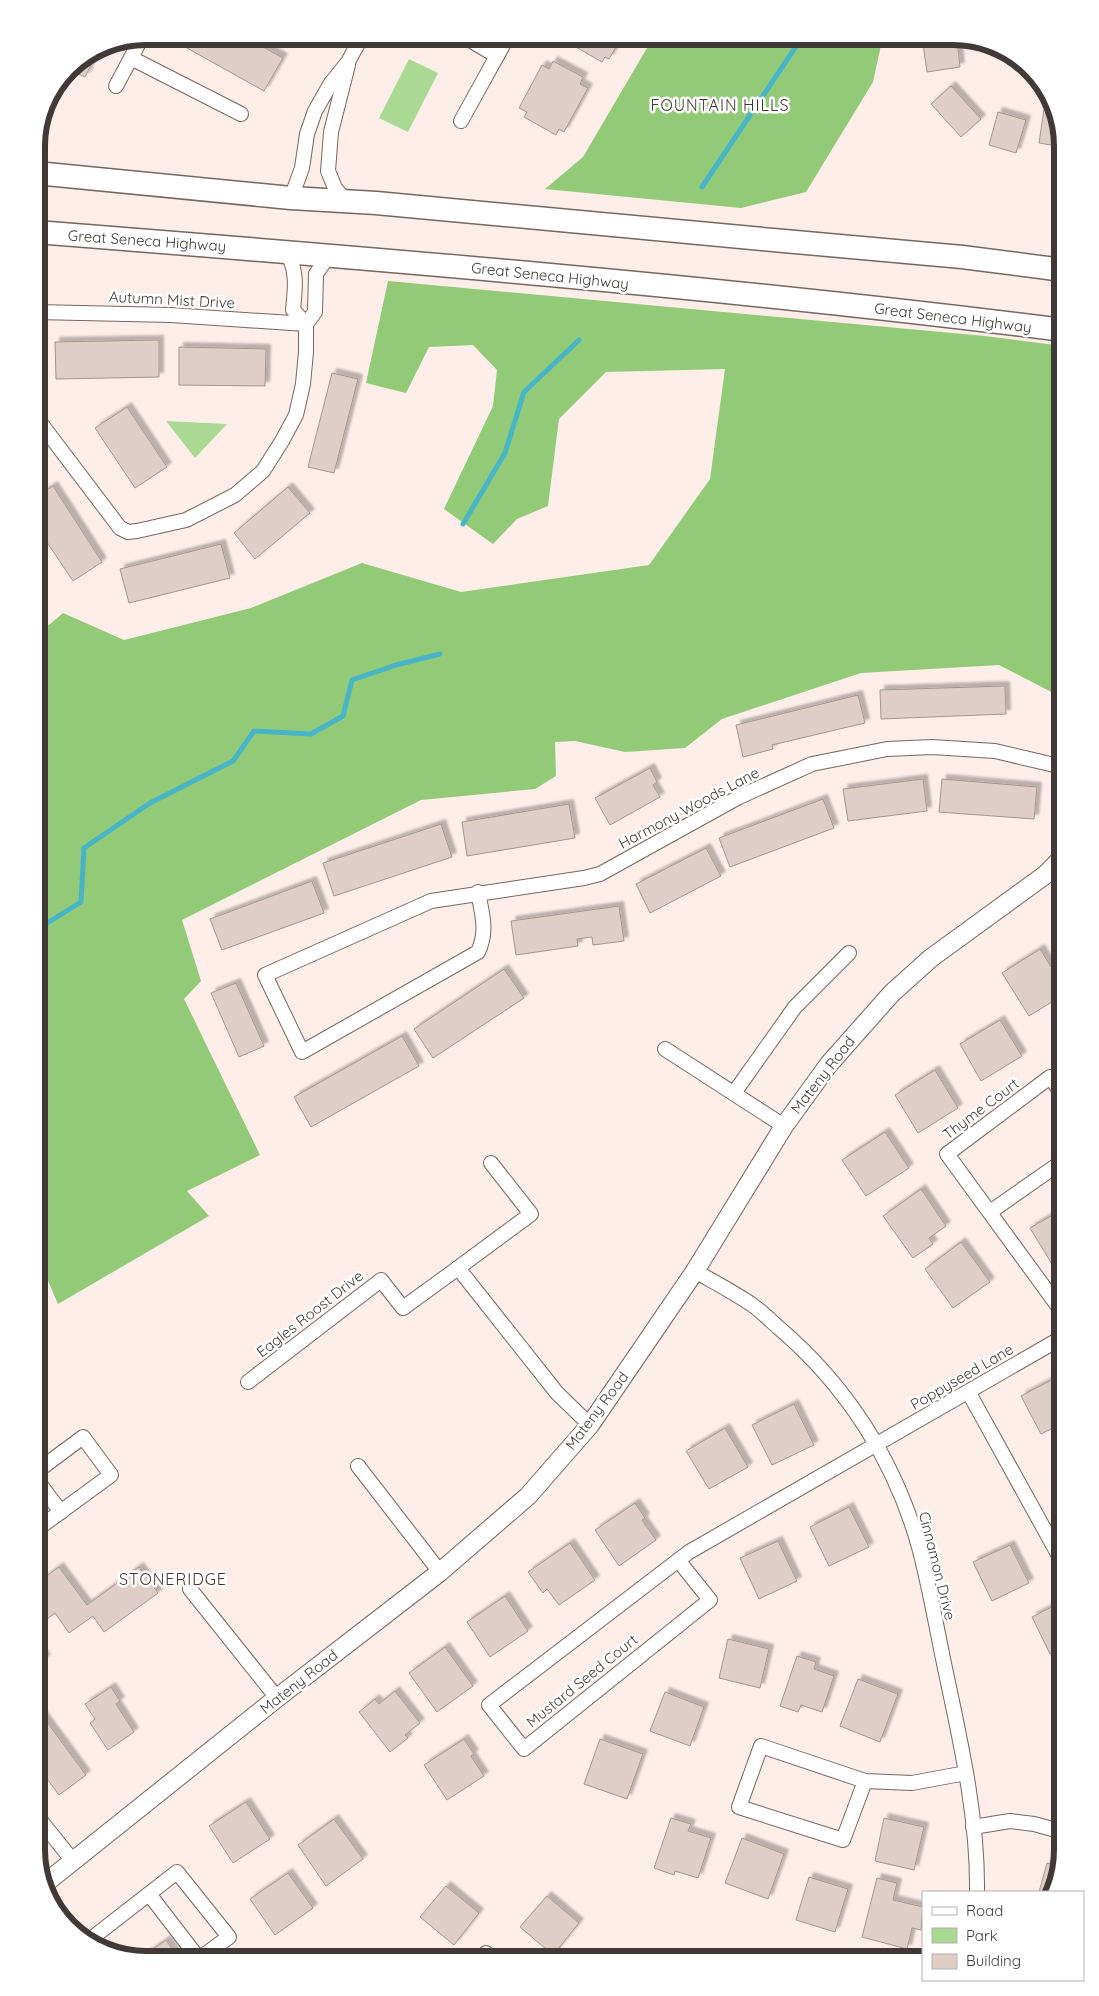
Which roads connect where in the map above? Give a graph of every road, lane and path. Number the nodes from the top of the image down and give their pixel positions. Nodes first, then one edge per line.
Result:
1 (138, 45) edge
2 (357, 45) edge
3 (478, 45) edge
4 (503, 45) edge
5 (497, 56) junction
6 (131, 58) junction
7 (348, 62) junction
8 (116, 86) dead end
9 (241, 114) dead end
10 (461, 121) dead end
11 (45, 174) edge
12 (291, 198) junction
13 (346, 201) junction
14 (45, 233) edge
15 (286, 252) junction
16 (340, 256) junction
17 (1054, 269) edge
18 (45, 312) edge
19 (306, 324) junction
20 (1054, 329) edge
21 (45, 429) edge
22 (1054, 765) edge
23 (1054, 866) edge
24 (478, 892) junction
25 (850, 953) dead end
26 (665, 1049) dead end
27 (1054, 1083) edge
28 (734, 1093) junction
29 (784, 1126) junction
30 (491, 1163) dead end
31 (1054, 1167) edge
32 (990, 1212) junction
33 (458, 1268) junction
34 (696, 1271) junction
35 (1054, 1301) edge
36 (1054, 1343) edge
37 (248, 1382) dead end
38 (969, 1393) junction
39 (590, 1425) junction
40 (877, 1444) junction
41 (45, 1465) edge
42 (358, 1466) dead end
43 (45, 1491) edge
44 (61, 1512) junction
45 (45, 1524) edge
46 (1054, 1547) edge
47 (678, 1560) junction
48 (440, 1572) junction
49 (190, 1589) dead end
50 (277, 1698) junction
51 (966, 1773) junction
52 (865, 1781) junction
53 (45, 1826) edge
54 (1054, 1826) edge
55 (973, 1827) junction
56 (73, 1860) junction
57 (49, 1880) edge
58 (977, 1891) edge
59 (148, 1894) junction
60 (94, 1936) edge
61 (193, 1951) edge
62 (210, 1951) edge

1 - 6 street
2 - 7 street
3 - 5 street
4 - 5 street
5 - 10 street
6 - 8 street
6 - 9 street
7 - 12 street
7 - 13 street
11 - 12 main road
12 - 13 main road
13 - 17 main road
14 - 15 main road, Great Seneca Highway
15 - 16 main road, Great Seneca Highway
15 - 19 street
16 - 19 street
16 - 20 main road, Great Seneca Highway
18 - 19 street, Autumn Mist Drive
19 - 21 street
22 - 24 street, Harmony Woods Lane
23 - 29 street, Mateny Road
24 - 24 street, Harmony Woods Lane
25 - 28 street
26 - 28 street
27 - 32 street, Thyme Court
28 - 29 street
29 - 34 street, Mateny Road
30 - 33 street, Eagles Roost Drive
31 - 32 street
32 - 35 street, Thyme Court
33 - 37 street, Eagles Roost Drive
33 - 39 street
34 - 39 street, Mateny Road
34 - 40 street, Cinnamon Drive
36 - 38 street, Poppyseed Lane
38 - 40 street, Poppyseed Lane
38 - 46 street
39 - 48 street, Mateny Road
40 - 47 street, Mustard Seed Court
40 - 51 street, Cinnamon Drive
41 - 44 street
42 - 48 street
43 - 44 street
44 - 45 street
47 - 47 street, Mustard Seed Court
48 - 50 street, Mateny Road
49 - 50 street
50 - 56 street, Mateny Road
51 - 52 street
51 - 55 street, Cinnamon Drive
52 - 52 street
53 - 56 street
54 - 55 street
55 - 58 street, Cinnamon Drive
56 - 57 street, Mateny Road
59 - 60 street
59 - 61 street
59 - 62 street

